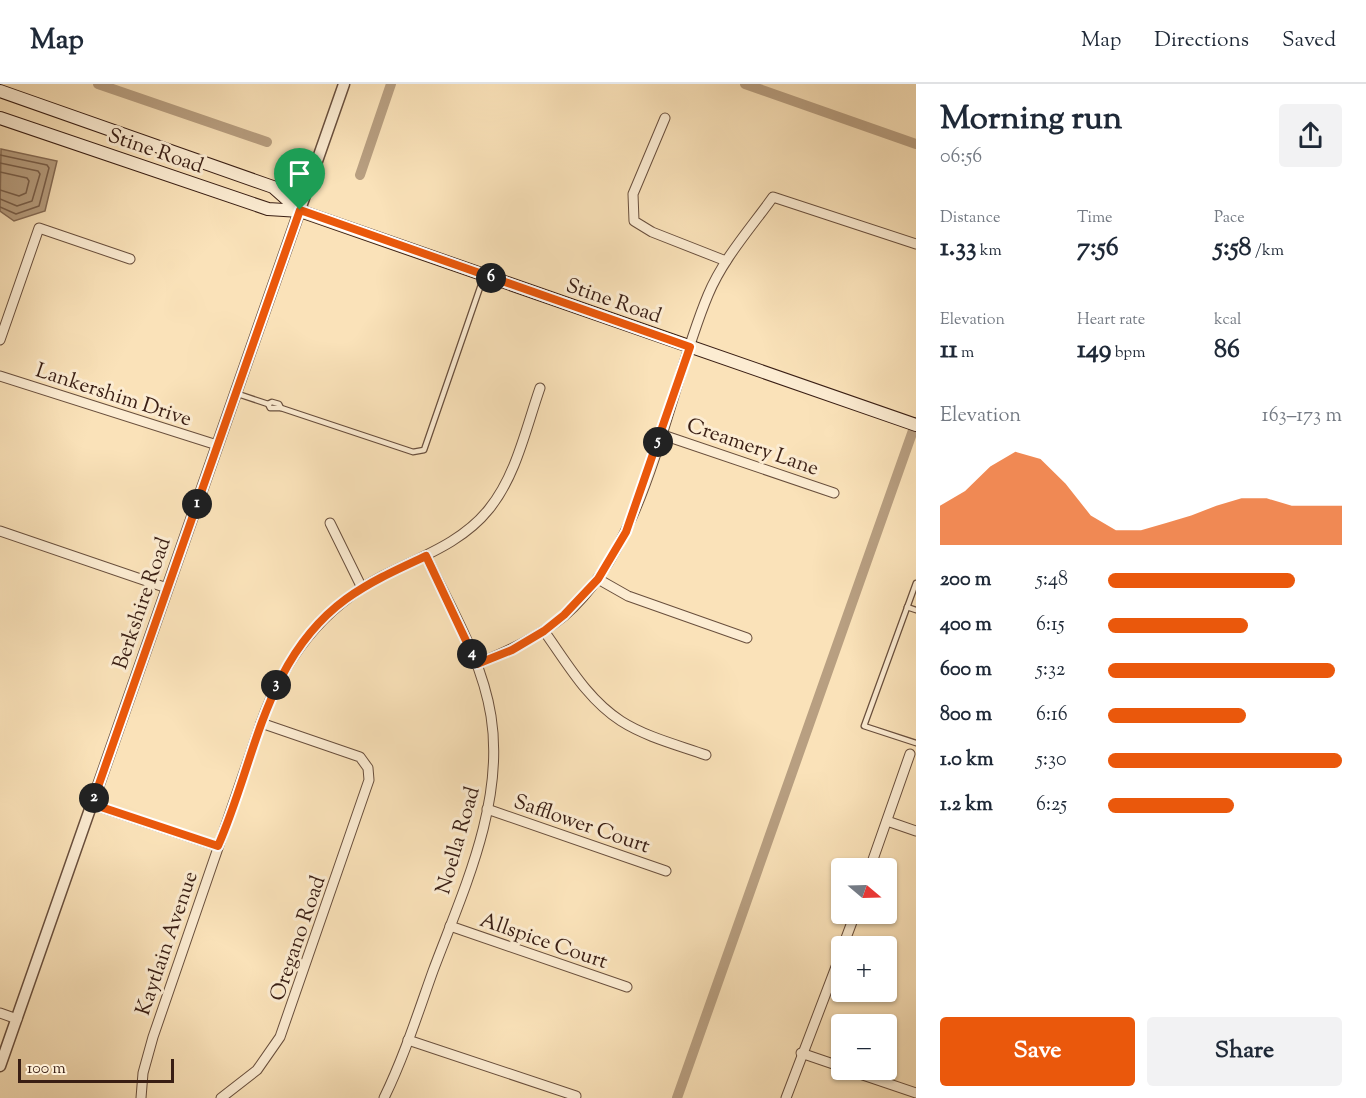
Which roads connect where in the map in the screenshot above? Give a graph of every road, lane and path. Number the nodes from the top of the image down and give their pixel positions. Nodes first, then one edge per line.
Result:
1 (344, 84) edge
2 (0, 91) edge
3 (0, 118) edge
4 (665, 118) dead end
5 (300, 210) junction
6 (916, 244) edge
7 (130, 259) dead end
8 (726, 261) junction
9 (484, 276) junction
10 (0, 340) edge
11 (690, 347) junction
12 (0, 376) edge
13 (540, 388) dead end
14 (235, 393) junction
15 (916, 425) edge
16 (660, 434) junction
17 (217, 445) junction
18 (834, 493) dead end
19 (330, 523) dead end
20 (0, 531) edge
21 (426, 556) junction
22 (598, 579) junction
23 (916, 583) edge
24 (167, 588) junction
25 (362, 588) junction
26 (908, 607) junction
27 (916, 610) edge
28 (544, 631) junction
29 (747, 638) dead end
30 (477, 664) junction
31 (261, 723) junction
32 (916, 744) edge
33 (910, 754) dead end
34 (706, 755) dead end
35 (92, 804) junction
36 (487, 809) junction
37 (887, 821) junction
38 (916, 831) edge
39 (218, 846) junction
40 (874, 858) edge
41 (666, 871) dead end
42 (450, 926) junction
43 (831, 978) edge
44 (627, 987) dead end
45 (0, 1013) edge
46 (16, 1019) junction
47 (408, 1040) junction
48 (801, 1053) junction
49 (831, 1063) edge
50 (0, 1066) edge
51 (878, 1080) edge
52 (916, 1093) edge
53 (576, 1096) dead end
54 (141, 1098) edge
55 (221, 1098) edge
56 (384, 1098) edge
57 (786, 1098) edge

1 - 5 street, Berkshire Road
2 - 5 main road, Stine Road
3 - 5 main road, Stine Road
4 - 8 street
5 - 9 main road, Stine Road
5 - 14 street, Berkshire Road
6 - 8 street
7 - 10 street
8 - 11 street
9 - 11 main road, Stine Road
9 - 14 lane
11 - 15 main road, Stine Road
11 - 16 street
12 - 17 street, Lankershim Drive
13 - 21 street, Kaytlain Avenue
14 - 17 street, Berkshire Road
16 - 18 street, Creamery Lane
16 - 22 street
17 - 24 street, Berkshire Road
19 - 25 street
20 - 24 street
21 - 25 street, Kaytlain Avenue
21 - 30 street, Noella Road
22 - 28 street
22 - 29 street
23 - 26 lane
24 - 35 street, Berkshire Road
25 - 31 street, Kaytlain Avenue
26 - 27 lane
26 - 32 lane
28 - 30 street
28 - 34 street
30 - 36 street, Noella Road
31 - 39 street, Kaytlain Avenue
31 - 55 street, Oregano Road
33 - 37 street
35 - 39 street
35 - 46 street, Berkshire Road
36 - 41 street, Safflower Court
36 - 42 street, Noella Road
37 - 38 street
37 - 40 street
39 - 54 street, Kaytlain Avenue
42 - 44 street, Allspice Court
42 - 47 street, Noella Road
43 - 48 street
45 - 46 street
46 - 50 street, Berkshire Road
47 - 53 street
47 - 56 street, Noella Road
48 - 49 street
48 - 57 street
51 - 52 street

